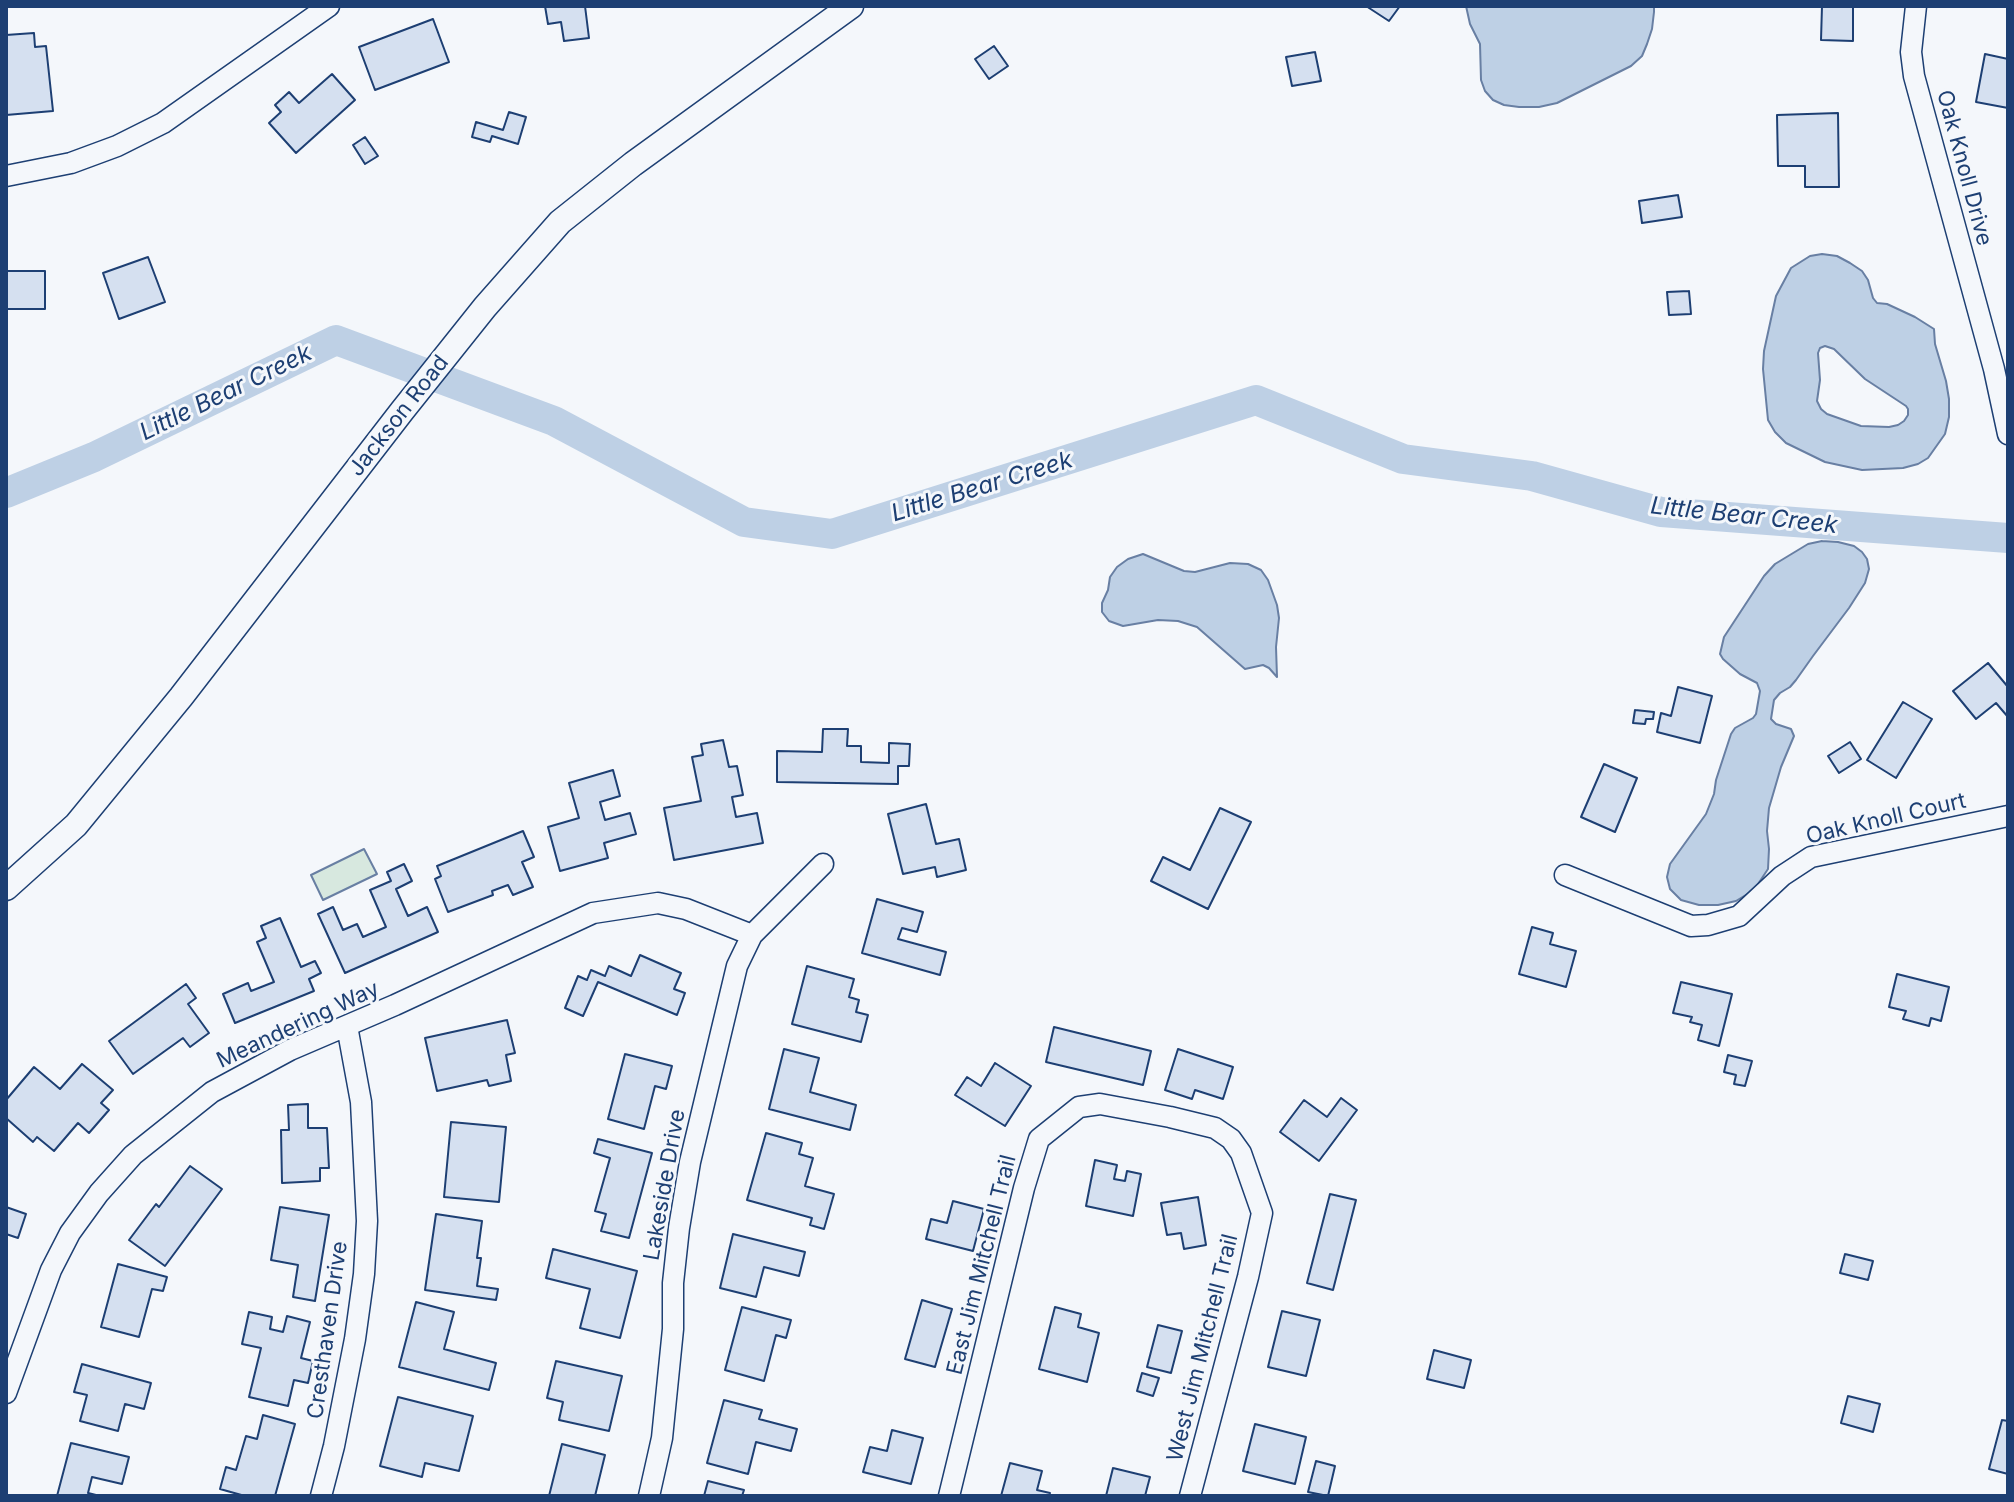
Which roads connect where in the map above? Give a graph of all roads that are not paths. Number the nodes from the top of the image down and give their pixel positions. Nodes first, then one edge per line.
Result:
1 (329, 6) edge
2 (851, 6) edge
3 (1916, 6) edge
4 (6, 176) edge
5 (2008, 434) edge
6 (2008, 816) edge
7 (823, 864) dead end
8 (1565, 875) dead end
9 (6, 888) edge
10 (752, 935) junction
11 (347, 1026) junction
12 (1170, 1117) joint
13 (6, 1393) edge
14 (321, 1496) edge
15 (649, 1496) edge
16 (949, 1496) edge
17 (1190, 1496) edge

1 - 4 street
2 - 9 main road, Jackson Road
3 - 5 street, Oak Knoll Drive
6 - 8 street, Oak Knoll Court
7 - 10 street
10 - 11 street, Meandering Way
10 - 15 street, Lakeside Drive
11 - 13 street, Meandering Way
11 - 14 street, Cresthaven Drive
12 - 16 street, East Jim Mitchell Trail
12 - 17 street, West Jim Mitchell Trail

